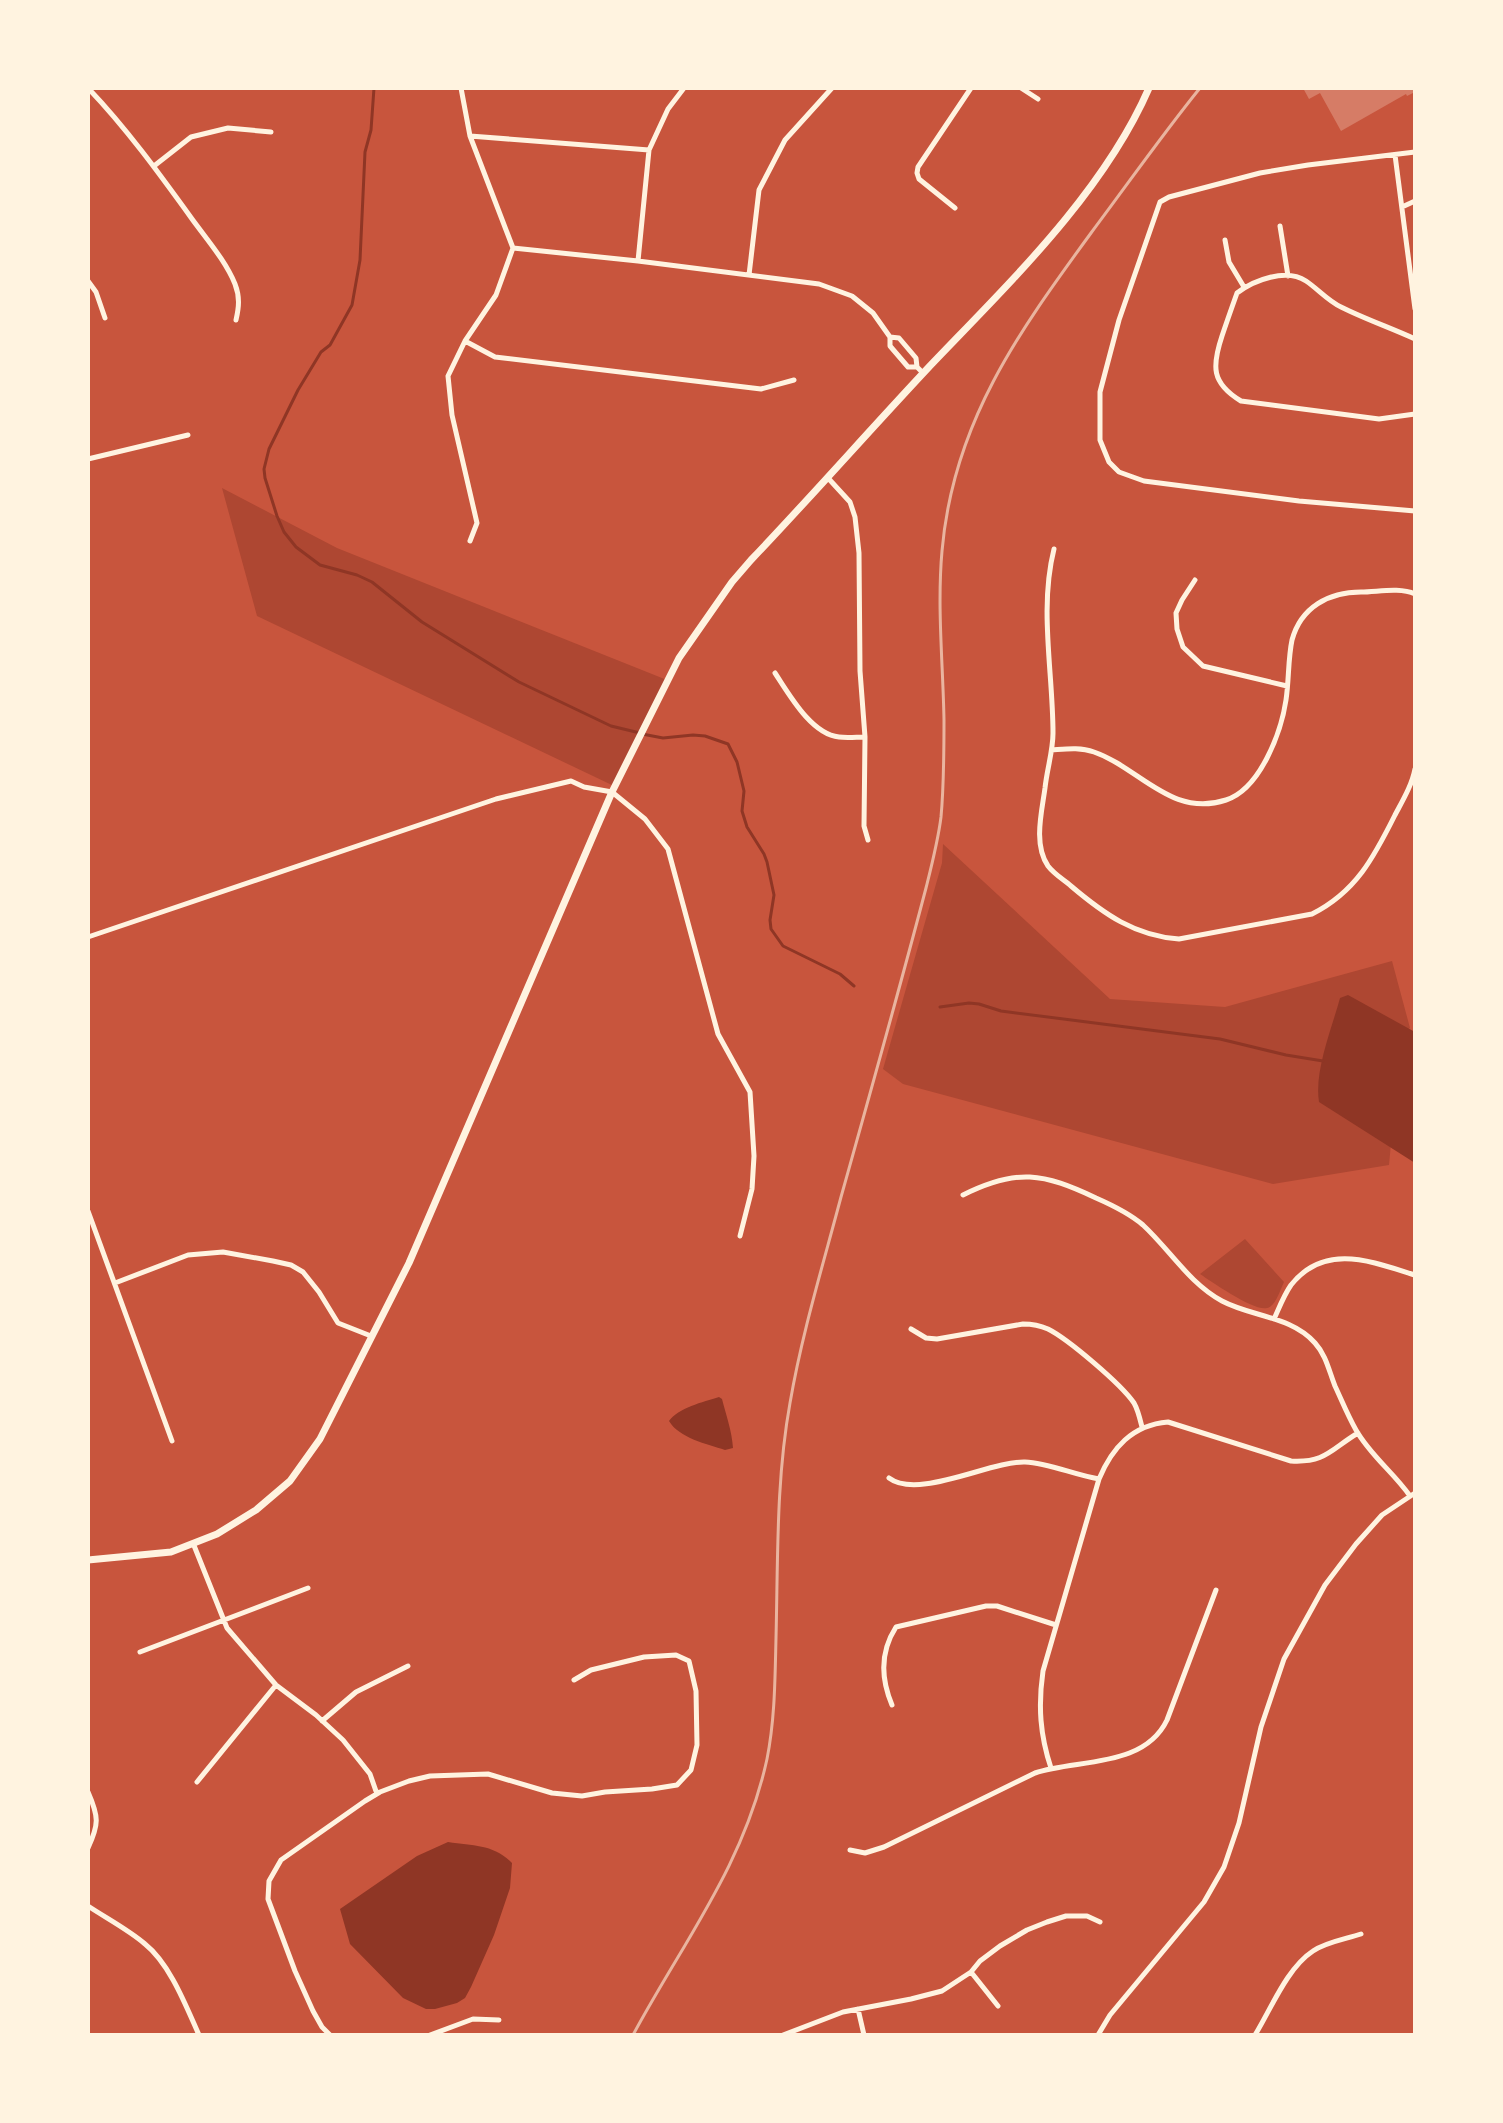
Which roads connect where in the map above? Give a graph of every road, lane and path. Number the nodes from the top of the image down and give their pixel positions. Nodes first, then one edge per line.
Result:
1 (88, 88) edge
2 (461, 88) edge
3 (684, 88) edge
4 (832, 88) edge
5 (971, 88) edge
6 (1021, 88) edge
7 (1149, 88) edge
8 (1038, 99) dead end
9 (271, 132) dead end
10 (470, 136) junction
11 (649, 150) junction
12 (1415, 152) edge
13 (1395, 155) junction
14 (154, 166) junction
15 (1415, 201) edge
16 (1402, 207) junction
17 (955, 208) dead end
18 (1280, 226) dead end
19 (1225, 240) dead end
20 (513, 248) junction
21 (638, 261) junction
22 (749, 275) junction
23 (1288, 276) junction
24 (88, 281) edge
25 (1244, 287) junction
26 (1415, 309) edge
27 (105, 318) dead end
28 (236, 320) dead end
29 (890, 337) junction
30 (1415, 339) edge
31 (465, 341) junction
32 (920, 370) junction
33 (794, 380) dead end
34 (1415, 414) edge
35 (188, 435) dead end
36 (88, 459) edge
37 (828, 478) junction
38 (1415, 511) edge
39 (470, 541) dead end
40 (1054, 549) dead end
41 (1195, 580) dead end
42 (1415, 594) edge
43 (775, 673) dead end
44 (1287, 686) junction
45 (865, 737) junction
46 (1052, 750) junction
47 (1415, 773) edge
48 (612, 792) junction
49 (868, 840) dead end
50 (88, 937) edge
51 (963, 1195) dead end
52 (88, 1211) edge
53 (740, 1236) dead end
54 (1415, 1275) edge
55 (115, 1283) junction
56 (1274, 1319) junction
57 (911, 1329) dead end
58 (372, 1337) junction
59 (1142, 1427) junction
60 (1358, 1433) junction
61 (172, 1441) dead end
62 (889, 1478) dead end
63 (1099, 1479) junction
64 (1412, 1495) edge
65 (193, 1543) junction
66 (88, 1560) edge
67 (308, 1588) dead end
68 (1216, 1590) dead end
69 (223, 1620) junction
70 (1056, 1625) junction
71 (140, 1652) dead end
72 (408, 1666) dead end
73 (574, 1680) dead end
74 (276, 1685) junction
75 (892, 1705) dead end
76 (322, 1721) junction
77 (1051, 1768) junction
78 (197, 1782) dead end
79 (88, 1792) edge
80 (377, 1794) junction
81 (88, 1848) edge
82 (850, 1850) dead end
83 (88, 1906) edge
84 (1100, 1922) dead end
85 (1361, 1934) dead end
86 (971, 1972) junction
87 (998, 2006) dead end
88 (858, 2009) junction
89 (499, 2020) dead end
90 (199, 2035) edge
91 (330, 2035) edge
92 (430, 2035) edge
93 (783, 2035) edge
94 (864, 2035) edge
95 (1098, 2035) edge
96 (1255, 2035) edge

1 - 14 street
2 - 10 street
3 - 11 street
4 - 22 street
5 - 17 street
6 - 8 street
7 - 32 main road
9 - 14 street
10 - 11 street
10 - 20 street
11 - 21 street
12 - 13 street
13 - 16 street
13 - 38 street
14 - 28 street
15 - 16 street
16 - 26 street
18 - 23 street
19 - 25 street
20 - 21 street
20 - 31 street
21 - 22 street
22 - 29 street
23 - 25 street
23 - 30 street
24 - 27 street
25 - 34 street
29 - 32 street
29 - 32 street
31 - 33 street
31 - 39 street
32 - 37 main road
35 - 36 street
37 - 45 street
37 - 48 main road
40 - 46 street
41 - 44 street
42 - 44 street
43 - 45 street
44 - 46 street
45 - 49 street
46 - 47 street
48 - 50 street
48 - 53 street
48 - 58 main road
51 - 56 street
52 - 55 street
54 - 56 street
55 - 58 street
55 - 61 street
56 - 60 street
57 - 59 street
58 - 65 main road
59 - 60 street
59 - 63 street
60 - 64 street
62 - 63 street
63 - 70 street
64 - 95 street
65 - 66 main road
65 - 69 street
67 - 69 street
68 - 77 street
69 - 71 street
69 - 74 street
70 - 75 street
70 - 77 street
72 - 76 street
73 - 80 street
74 - 76 street
74 - 78 street
76 - 80 street
77 - 82 street
79 - 81 street
80 - 91 street
83 - 90 street
84 - 86 street
85 - 96 street
86 - 87 street
86 - 88 street
88 - 93 street
88 - 94 street
89 - 92 street

